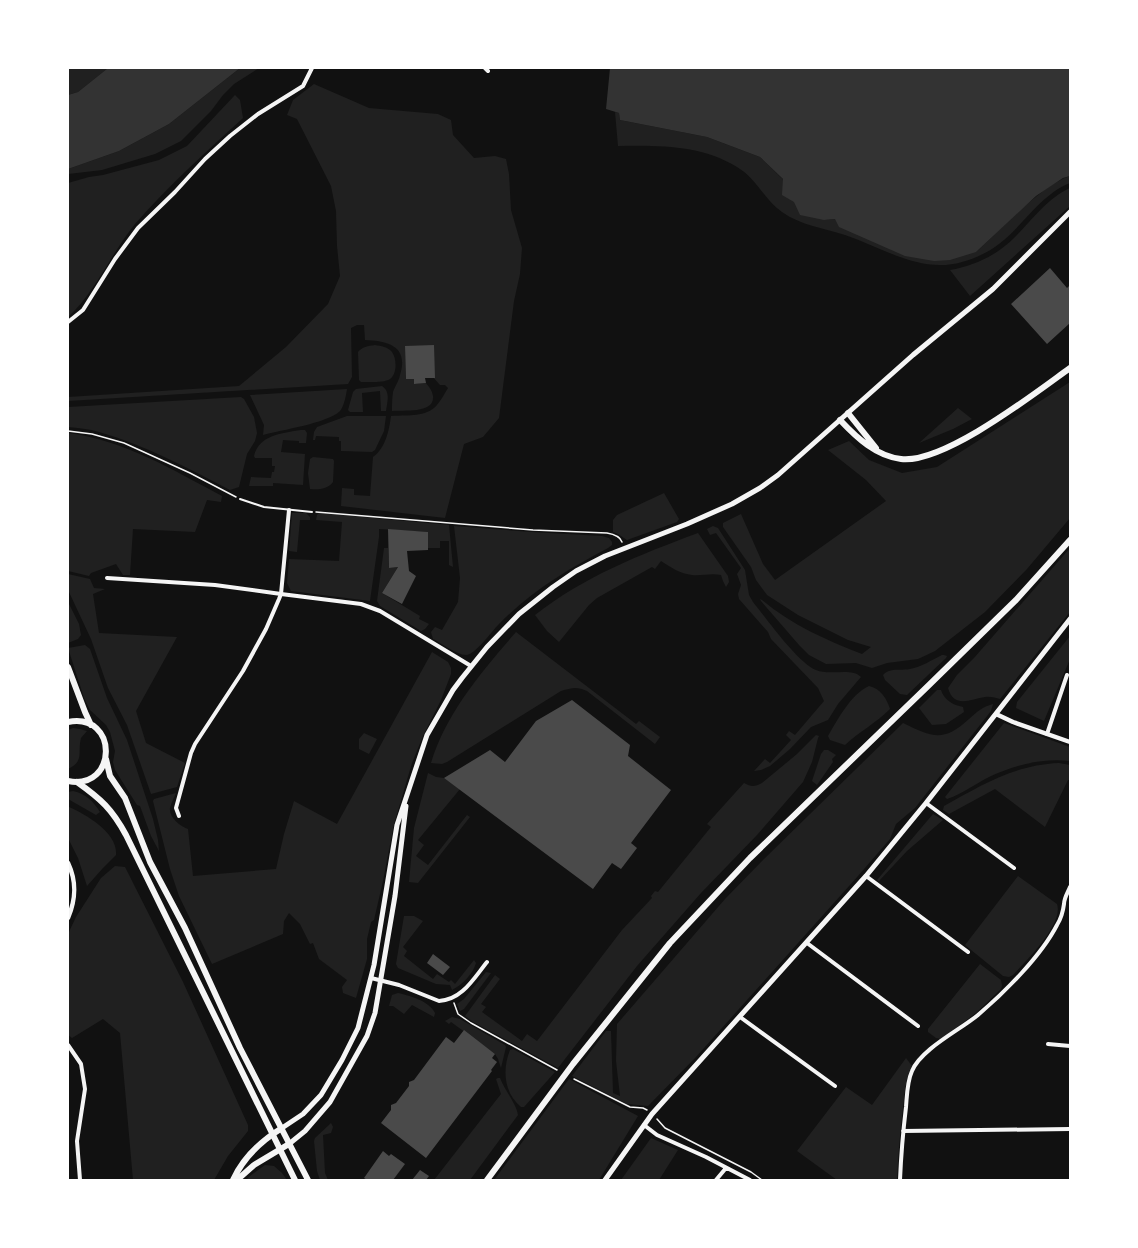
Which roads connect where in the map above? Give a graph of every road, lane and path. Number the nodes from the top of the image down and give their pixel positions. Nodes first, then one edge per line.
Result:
1 (312, 68) edge
2 (1071, 212) edge
3 (68, 322) edge
4 (1071, 368) edge
5 (848, 413) junction
6 (840, 420) junction
7 (68, 430) edge
8 (883, 454) junction
9 (240, 499) joint
10 (289, 510) junction
11 (312, 512) joint
12 (1071, 540) edge
13 (624, 549) junction
14 (107, 578) dead end
15 (281, 594) junction
16 (1071, 619) edge
17 (471, 666) junction
18 (68, 667) edge
19 (1067, 675) dead end
20 (996, 714) junction
21 (68, 722) edge
22 (92, 725) junction
23 (1047, 734) junction
24 (1071, 742) edge
25 (106, 759) junction
26 (68, 781) edge
27 (77, 782) junction
28 (407, 795) junction
29 (926, 803) junction
30 (179, 816) dead end
31 (68, 863) edge
32 (1014, 868) dead end
33 (866, 876) junction
34 (1070, 888) edge
35 (68, 918) edge
36 (807, 943) junction
37 (968, 951) dead end
38 (487, 962) dead end
39 (371, 978) junction
40 (381, 980) junction
41 (453, 999) junction
42 (740, 1017) junction
43 (918, 1026) dead end
44 (1048, 1044) dead end
45 (68, 1045) edge
46 (1071, 1046) edge
47 (557, 1070) dead end
48 (574, 1079) dead end
49 (835, 1086) dead end
50 (652, 1114) junction
51 (644, 1125) junction
52 (282, 1128) junction
53 (1071, 1129) edge
54 (903, 1131) junction
55 (272, 1134) junction
56 (289, 1144) junction
57 (280, 1150) junction
58 (726, 1168) junction
59 (80, 1180) edge
60 (235, 1180) edge
61 (295, 1180) edge
62 (308, 1180) edge
63 (487, 1180) edge
64 (605, 1180) edge
65 (716, 1180) edge
66 (750, 1180) edge
67 (762, 1180) edge
68 (900, 1180) edge

1 - 3 street
2 - 5 main road
4 - 8 main road
5 - 6 main road
5 - 8 main road
6 - 8 main road
6 - 13 main road
7 - 9 path
9 - 10 lane
10 - 11 lane
10 - 15 street
11 - 13 path
12 - 63 main road
13 - 17 main road
14 - 15 street
15 - 17 street
15 - 30 street
16 - 20 main road
17 - 28 main road
18 - 22 main road
19 - 23 street
20 - 23 street
20 - 29 main road
21 - 22 main road
22 - 25 main road
23 - 24 street
25 - 27 main road
25 - 52 main road
26 - 27 main road
27 - 55 main road
28 - 39 main road
28 - 40 main road
29 - 32 street
29 - 33 main road
31 - 35 street
33 - 36 main road
33 - 37 street
34 - 54 street
36 - 42 main road
36 - 43 street
38 - 41 street
39 - 40 street
39 - 52 main road
40 - 41 street
40 - 56 main road
41 - 47 path
42 - 49 street
42 - 50 main road
44 - 46 street
45 - 59 street
48 - 50 path
50 - 51 main road
50 - 67 path
51 - 58 street
51 - 64 main road
52 - 55 main road
52 - 56 main road
53 - 54 street
54 - 68 street
55 - 57 main road
55 - 60 main road
56 - 57 main road
56 - 62 main road
57 - 60 main road
57 - 61 main road
58 - 65 street
58 - 66 street

